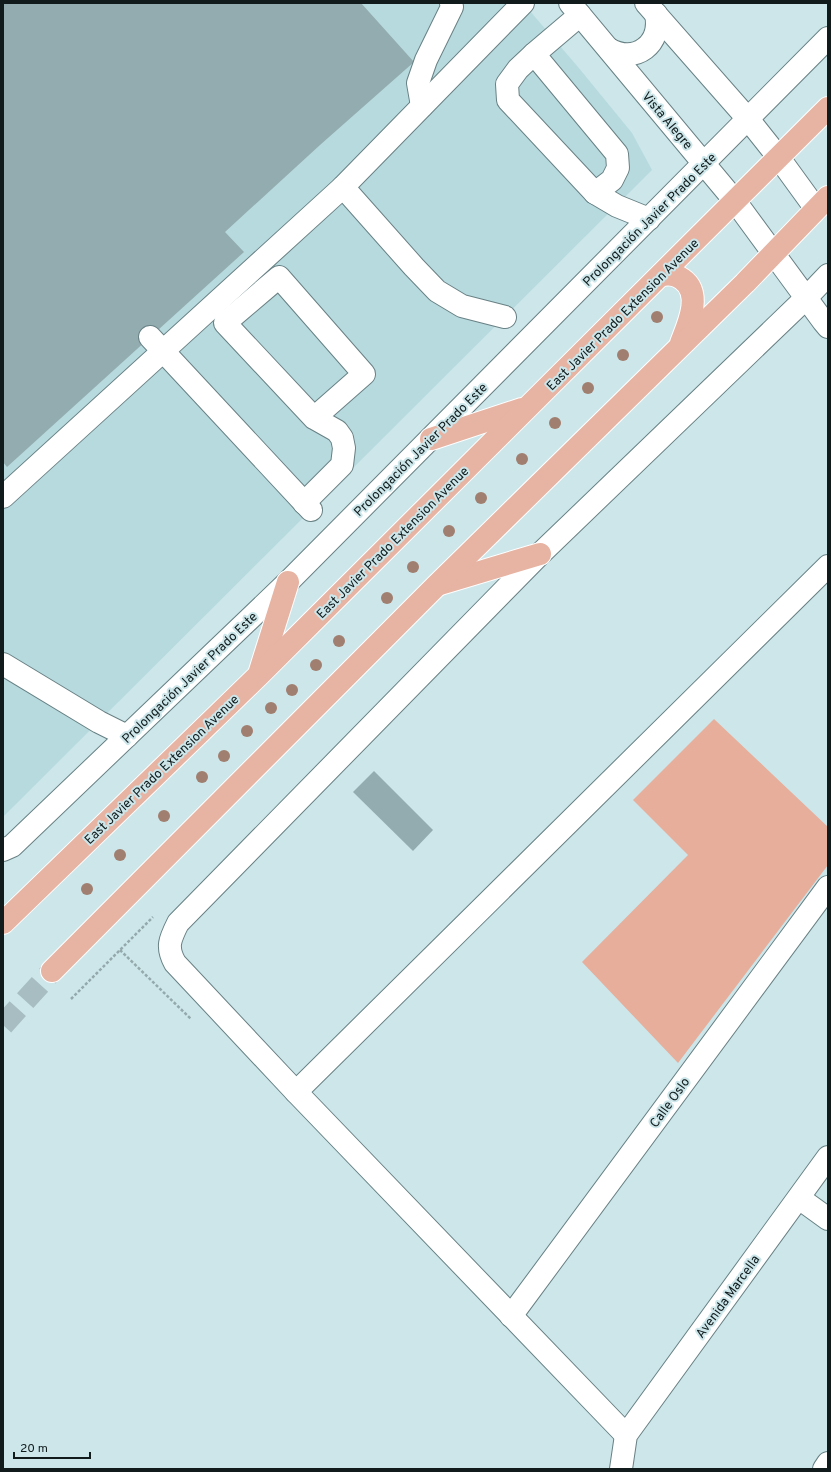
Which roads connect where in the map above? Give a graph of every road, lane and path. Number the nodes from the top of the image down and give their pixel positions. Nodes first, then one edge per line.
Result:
1 (451, 3) edge
2 (522, 3) edge
3 (651, 8) edge
4 (575, 9) edge
5 (828, 38) edge
6 (609, 49) junction
7 (534, 54) junction
8 (422, 106) junction
9 (828, 108) edge
10 (748, 119) junction
11 (779, 158) junction
12 (704, 164) junction
13 (343, 187) junction
14 (595, 193) junction
15 (735, 201) junction
16 (822, 203) edge
17 (649, 219) junction
18 (773, 253) junction
19 (828, 275) edge
20 (661, 276) junction
21 (806, 298) junction
22 (505, 316) dead end
23 (828, 327) edge
24 (156, 345) junction
25 (679, 348) junction
26 (527, 408) junction
27 (314, 418) junction
28 (431, 439) junction
29 (3, 497) edge
30 (540, 554) junction
31 (828, 566) edge
32 (288, 582) junction
33 (437, 585) junction
34 (3, 664) edge
35 (260, 674) junction
36 (127, 736) junction
37 (3, 850) edge
38 (828, 887) edge
39 (158, 912) dead end
40 (3, 923) edge
41 (120, 950) junction
42 (52, 971) tunnel mouth
43 (146, 976) dead end
44 (71, 999) dead end
45 (296, 1092) junction
46 (828, 1157) edge
47 (798, 1198) junction
48 (828, 1219) edge
49 (510, 1316) junction
50 (626, 1434) junction
51 (828, 1463) edge
52 (621, 1469) edge
53 (824, 1469) edge

1 - 8 street
2 - 8 street
3 - 6 street
3 - 10 street
4 - 6 street, Vista Alegre
4 - 7 street
5 - 10 street, Prolongación Javier Prado Este
6 - 12 street, Vista Alegre
7 - 14 street
7 - 14 street
8 - 13 street
9 - 11 main road
10 - 11 street
10 - 12 street, Prolongación Javier Prado Este
11 - 15 main road, East Javier Prado Extension Avenue
11 - 16 street
12 - 15 street, Vista Alegre
12 - 17 street, Prolongación Javier Prado Este
13 - 22 street
13 - 24 street
14 - 17 street
15 - 18 street, Vista Alegre
15 - 20 main road, East Javier Prado Extension Avenue
16 - 18 main road
17 - 28 street, Prolongación Javier Prado Este
18 - 21 street, Vista Alegre
18 - 25 main road
19 - 21 street
20 - 25 main road
20 - 26 main road, East Javier Prado Extension Avenue
21 - 23 street, Vista Alegre
21 - 30 street
24 - 27 street
24 - 29 street
25 - 33 main road
26 - 28 main road
26 - 35 main road, East Javier Prado Extension Avenue
27 - 27 street
28 - 32 street, Prolongación Javier Prado Este
30 - 33 main road
30 - 45 street
31 - 45 street
32 - 35 main road
32 - 36 street, Prolongación Javier Prado Este
33 - 42 main road
34 - 36 street
35 - 40 main road, East Javier Prado Extension Avenue
36 - 37 street, Prolongación Javier Prado Este
38 - 49 street, Calle Oslo
39 - 41 path
41 - 43 path
41 - 44 path
45 - 49 street
46 - 47 street, Avenida Marcella
47 - 48 street
47 - 50 street, Avenida Marcella
49 - 50 street
50 - 52 street
51 - 53 street

